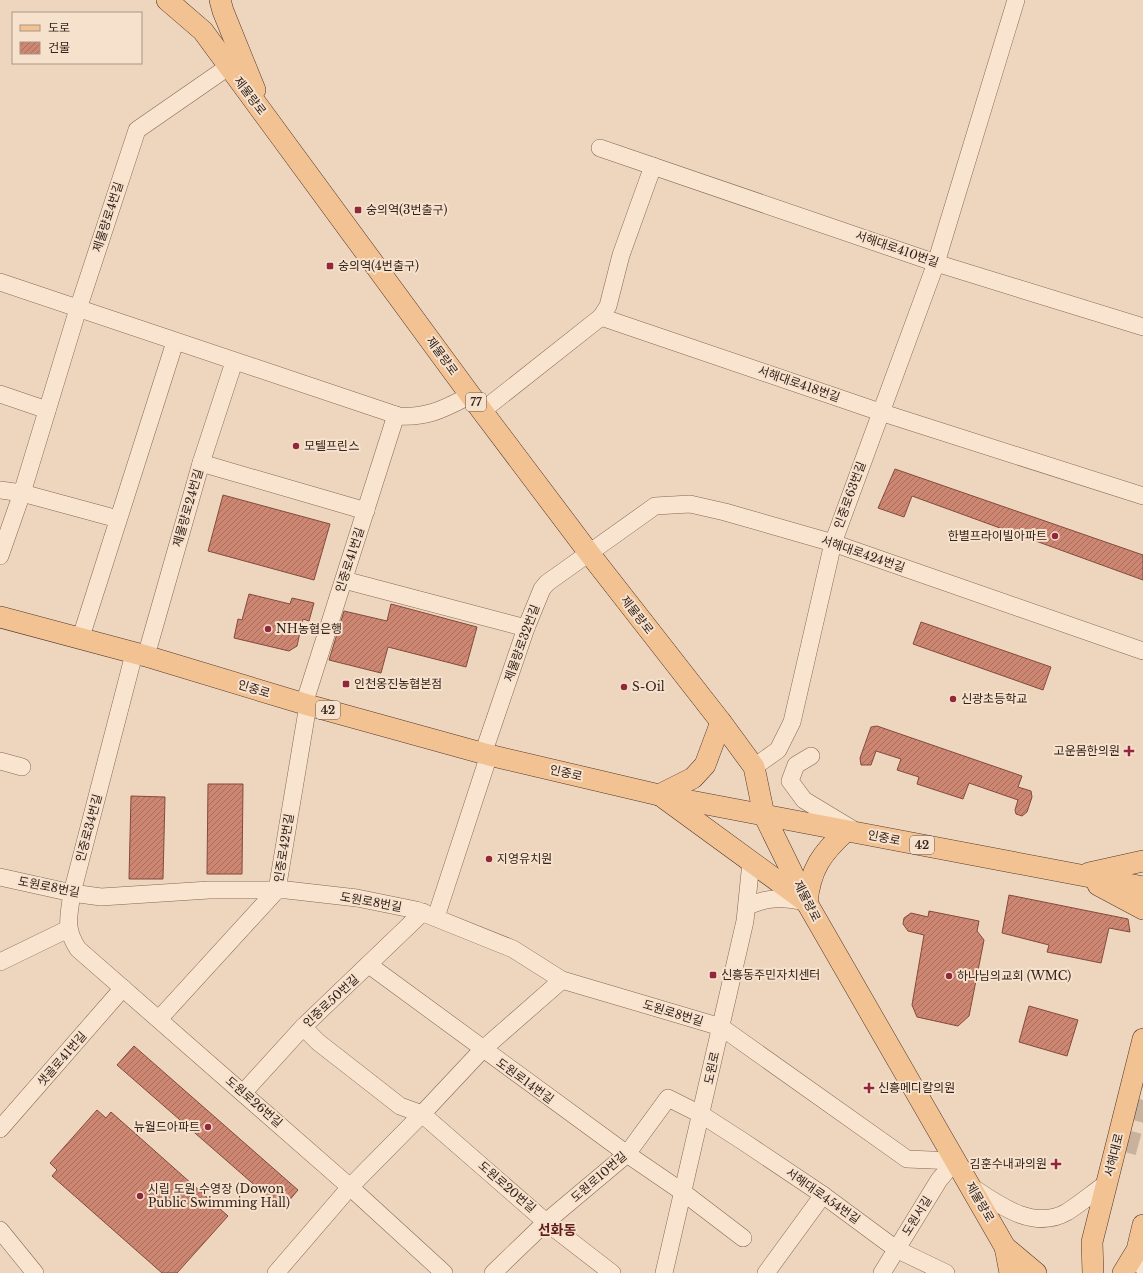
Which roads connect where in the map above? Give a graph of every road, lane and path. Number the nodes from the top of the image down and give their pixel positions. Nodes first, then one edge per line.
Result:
1 (167, 0) edge
2 (220, 0) edge
3 (1016, 0) edge
4 (228, 67) junction
5 (265, 117) junction
6 (600, 148) dead end
7 (653, 166) junction
8 (936, 263) junction
9 (0, 282) edge
10 (78, 309) junction
11 (601, 317) junction
12 (1143, 327) edge
13 (175, 342) junction
14 (234, 362) junction
15 (0, 394) edge
16 (477, 403) junction
17 (47, 410) junction
18 (880, 412) junction
19 (396, 415) junction
20 (201, 463) junction
21 (0, 490) edge
22 (22, 493) junction
23 (1143, 496) edge
24 (366, 511) junction
25 (118, 518) junction
26 (833, 543) junction
27 (589, 553) junction
28 (0, 556) edge
29 (344, 580) junction
30 (0, 617) edge
31 (526, 628) junction
32 (80, 640) junction
33 (1143, 651) edge
34 (140, 655) junction
35 (306, 704) junction
36 (721, 722) junction
37 (486, 754) junction
38 (811, 756) dead end
39 (0, 761) edge
40 (22, 767) dead end
41 (754, 767) junction
42 (659, 795) junction
43 (764, 815) junction
44 (852, 832) junction
45 (1143, 861) edge
46 (751, 862) junction
47 (1080, 875) junction
48 (0, 878) edge
49 (1143, 887) edge
50 (277, 890) junction
51 (72, 893) junction
52 (808, 903) junction
53 (748, 906) junction
54 (1143, 909) edge
55 (429, 915) junction
56 (68, 929) junction
57 (0, 962) edge
58 (369, 965) junction
59 (562, 980) junction
60 (123, 988) junction
61 (159, 1019) junction
62 (303, 1027) junction
63 (720, 1027) junction
64 (1143, 1039) edge
65 (482, 1050) junction
66 (242, 1093) junction
67 (422, 1114) junction
68 (702, 1115) junction
69 (0, 1129) edge
70 (627, 1154) junction
71 (955, 1161) junction
72 (1107, 1183) junction
73 (350, 1187) junction
74 (972, 1187) junction
75 (684, 1193) junction
76 (823, 1195) junction
77 (546, 1222) junction
78 (1143, 1227) edge
79 (0, 1230) edge
80 (743, 1238) dead end
81 (1005, 1247) junction
82 (896, 1249) junction
83 (1140, 1258) edge
84 (498, 1272) edge
85 (35, 1273) edge
86 (276, 1273) edge
87 (444, 1273) edge
88 (612, 1273) edge
89 (664, 1273) edge
90 (766, 1273) edge
91 (882, 1273) edge
92 (946, 1273) edge
93 (1010, 1273) edge
94 (1036, 1273) edge
95 (1093, 1273) edge
96 (1124, 1273) edge

1 - 4 main road, 제물량로 / 77
2 - 5 main road
3 - 8 street, 인중로63번길
4 - 5 main road, 제물량로 / 77
4 - 10 street, 제물량로4번길
5 - 16 main road, 제물량로 / 77
6 - 7 street, 서해대로410번길
7 - 8 street, 서해대로410번길
7 - 11 street
8 - 12 street, 서해대로410번길
8 - 18 street, 인중로63번길
9 - 10 street
10 - 13 street
10 - 17 street, 제물량로4번길
11 - 16 street
11 - 18 street, 서해대로418번길
13 - 14 street
13 - 25 street
14 - 19 street
14 - 20 street, 제물량로24번길
15 - 17 street
16 - 19 street
16 - 27 main road, 제물량로 / 77
17 - 22 street, 제물량로4번길
18 - 23 street, 서해대로418번길
18 - 26 street, 인중로63번길
19 - 24 street, 인중로41번길
20 - 24 street
20 - 34 street, 제물량로24번길
21 - 22 street
22 - 25 street
22 - 28 street, 제물량로4번길
24 - 29 street, 인중로41번길
25 - 32 street
26 - 27 street, 서해대로424번길
26 - 33 street, 서해대로424번길
26 - 41 street, 인중로63번길
27 - 31 street, 제물량로32번길
27 - 36 main road, 제물량로 / 77
29 - 31 street
29 - 35 street, 인중로41번길
30 - 32 main road, 인중로 / 42
31 - 37 street, 제물량로32번길
32 - 34 main road, 인중로 / 42
34 - 35 main road, 인중로 / 42
34 - 51 street, 인중로34번길
35 - 37 main road, 인중로 / 42
35 - 50 street, 인중로42번길
36 - 41 main road, 제물량로 / 77
36 - 42 main road
37 - 42 main road, 인중로 / 42
37 - 55 street, 인중로50번길
38 - 44 street
39 - 40 street
41 - 43 main road, 제물량로 / 77
42 - 43 main road, 인중로 / 42
42 - 46 main road
43 - 44 main road, 인중로 / 42
43 - 52 main road, 제물량로
44 - 47 main road, 인중로 / 42
44 - 52 main road
45 - 47 main road
46 - 52 main road
46 - 53 street, 도원로
47 - 49 main road, 인중로 / 42
47 - 54 main road
48 - 51 street, 도원로8번길
50 - 51 street, 도원로8번길
50 - 55 street, 도원로8번길
50 - 61 street, 인중로42번길
51 - 56 street, 인중로34번길
52 - 53 street
52 - 71 main road, 제물량로
53 - 63 street, 도원로
55 - 58 street, 인중로50번길
55 - 59 street, 도원로8번길
56 - 57 street
56 - 60 street, 도원로26번길
58 - 62 street, 인중로50번길
58 - 65 street, 도원로14번길
59 - 63 street, 도원로8번길
59 - 65 street
60 - 61 street, 도원로26번길
60 - 69 street, 샛골로41번길
61 - 66 street, 도원로26번길
62 - 66 street, 인중로50번길
62 - 67 street
63 - 68 street, 도원로
63 - 71 street, 도원로8번길
64 - 72 main road, 서해대로
65 - 67 street
65 - 70 street, 도원로14번길
66 - 73 street, 도원로26번길
67 - 73 street
67 - 77 street, 도원로20번길
68 - 70 street, 도원로10번길
68 - 75 street, 도원로
68 - 76 street, 서해대로454번길
70 - 75 street, 도원로14번길
70 - 77 street, 도원로10번길
71 - 74 main road, 제물량로
71 - 82 street, 도원서길
72 - 74 street
72 - 95 main road, 서해대로
73 - 86 street
73 - 87 street, 도원로26번길
74 - 81 main road, 제물량로
75 - 80 street, 도원로14번길
75 - 89 street, 도원로
76 - 82 street, 서해대로454번길
76 - 90 street
77 - 84 street, 도원로10번길
77 - 88 street, 도원로20번길
78 - 83 main road
79 - 85 street
81 - 93 main road
81 - 94 main road, 제물량로
82 - 91 street, 도원서길
82 - 92 street, 서해대로454번길
83 - 96 main road

